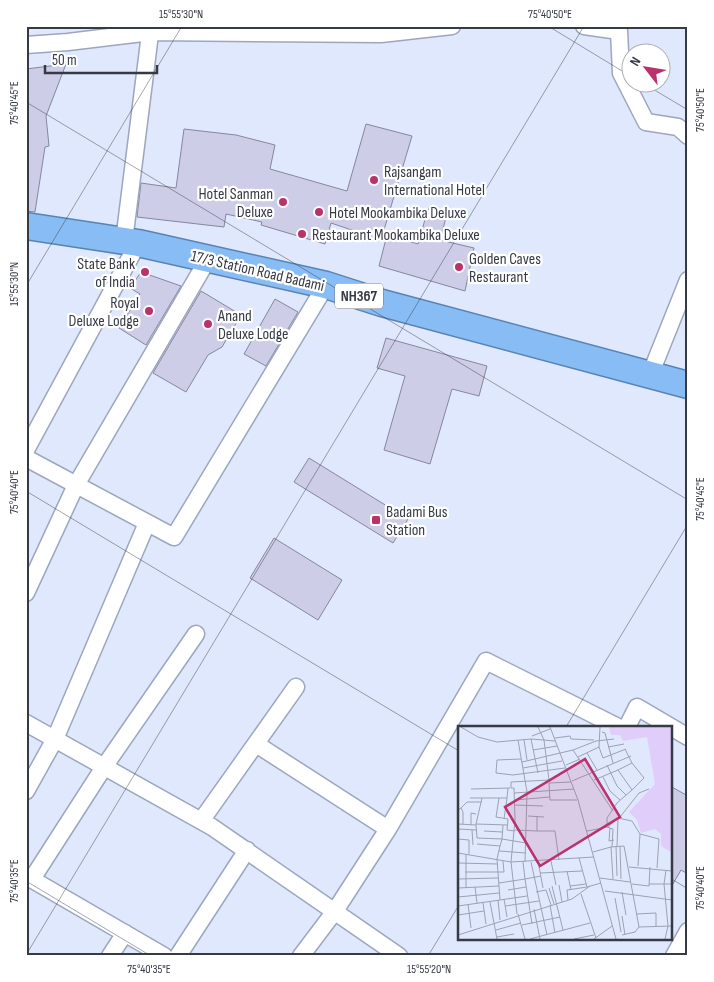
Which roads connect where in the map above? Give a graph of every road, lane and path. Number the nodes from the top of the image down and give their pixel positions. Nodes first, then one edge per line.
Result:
1 (452, 26) edge
2 (584, 26) edge
3 (617, 28) edge
4 (151, 29) edge
5 (240, 29) edge
6 (26, 45) edge
7 (688, 136) edge
8 (26, 226) edge
9 (131, 242) junction
10 (208, 259) junction
11 (688, 280) edge
12 (326, 285) junction
13 (650, 374) junction
14 (688, 385) edge
15 (26, 450) edge
16 (26, 458) edge
17 (76, 485) junction
18 (147, 523) junction
19 (26, 593) edge
20 (196, 634) dead end
21 (296, 687) dead end
22 (26, 723) edge
23 (616, 726) edge
24 (628, 726) edge
25 (669, 726) edge
26 (672, 728) edge
27 (688, 737) edge
28 (55, 739) junction
29 (256, 744) junction
30 (104, 767) junction
31 (26, 792) edge
32 (201, 821) junction
33 (388, 829) junction
34 (246, 850) junction
35 (29, 878) edge
36 (335, 911) junction
37 (688, 932) edge
38 (125, 933) junction
39 (110, 956) edge
40 (164, 956) edge
41 (178, 956) edge
42 (301, 956) edge
43 (399, 956) edge
44 (674, 956) edge

1 - 5 street
2 - 3 street
3 - 7 street
4 - 5 street
4 - 6 street
4 - 9 street
8 - 9 highway, 17/3 Station Road Badami / NH367
9 - 10 highway, 17/3 Station Road Badami / NH367
9 - 15 street
10 - 12 highway, 17/3 Station Road Badami / NH367
10 - 17 street
11 - 13 street
12 - 13 highway, 17/3 Station Road Badami / NH367
12 - 18 street
13 - 14 highway, 17/3 Station Road Badami / NH367
16 - 17 street
17 - 18 street
17 - 19 street
18 - 28 street
20 - 30 street
21 - 29 street
22 - 28 street
23 - 33 street
24 - 25 street
26 - 27 street
28 - 30 street
28 - 31 street
29 - 32 street
29 - 33 street
30 - 32 street
30 - 35 street
32 - 34 street
33 - 36 street
34 - 36 street
34 - 41 street
35 - 38 street
36 - 42 street
36 - 43 street
37 - 44 street
38 - 39 street
38 - 40 street

